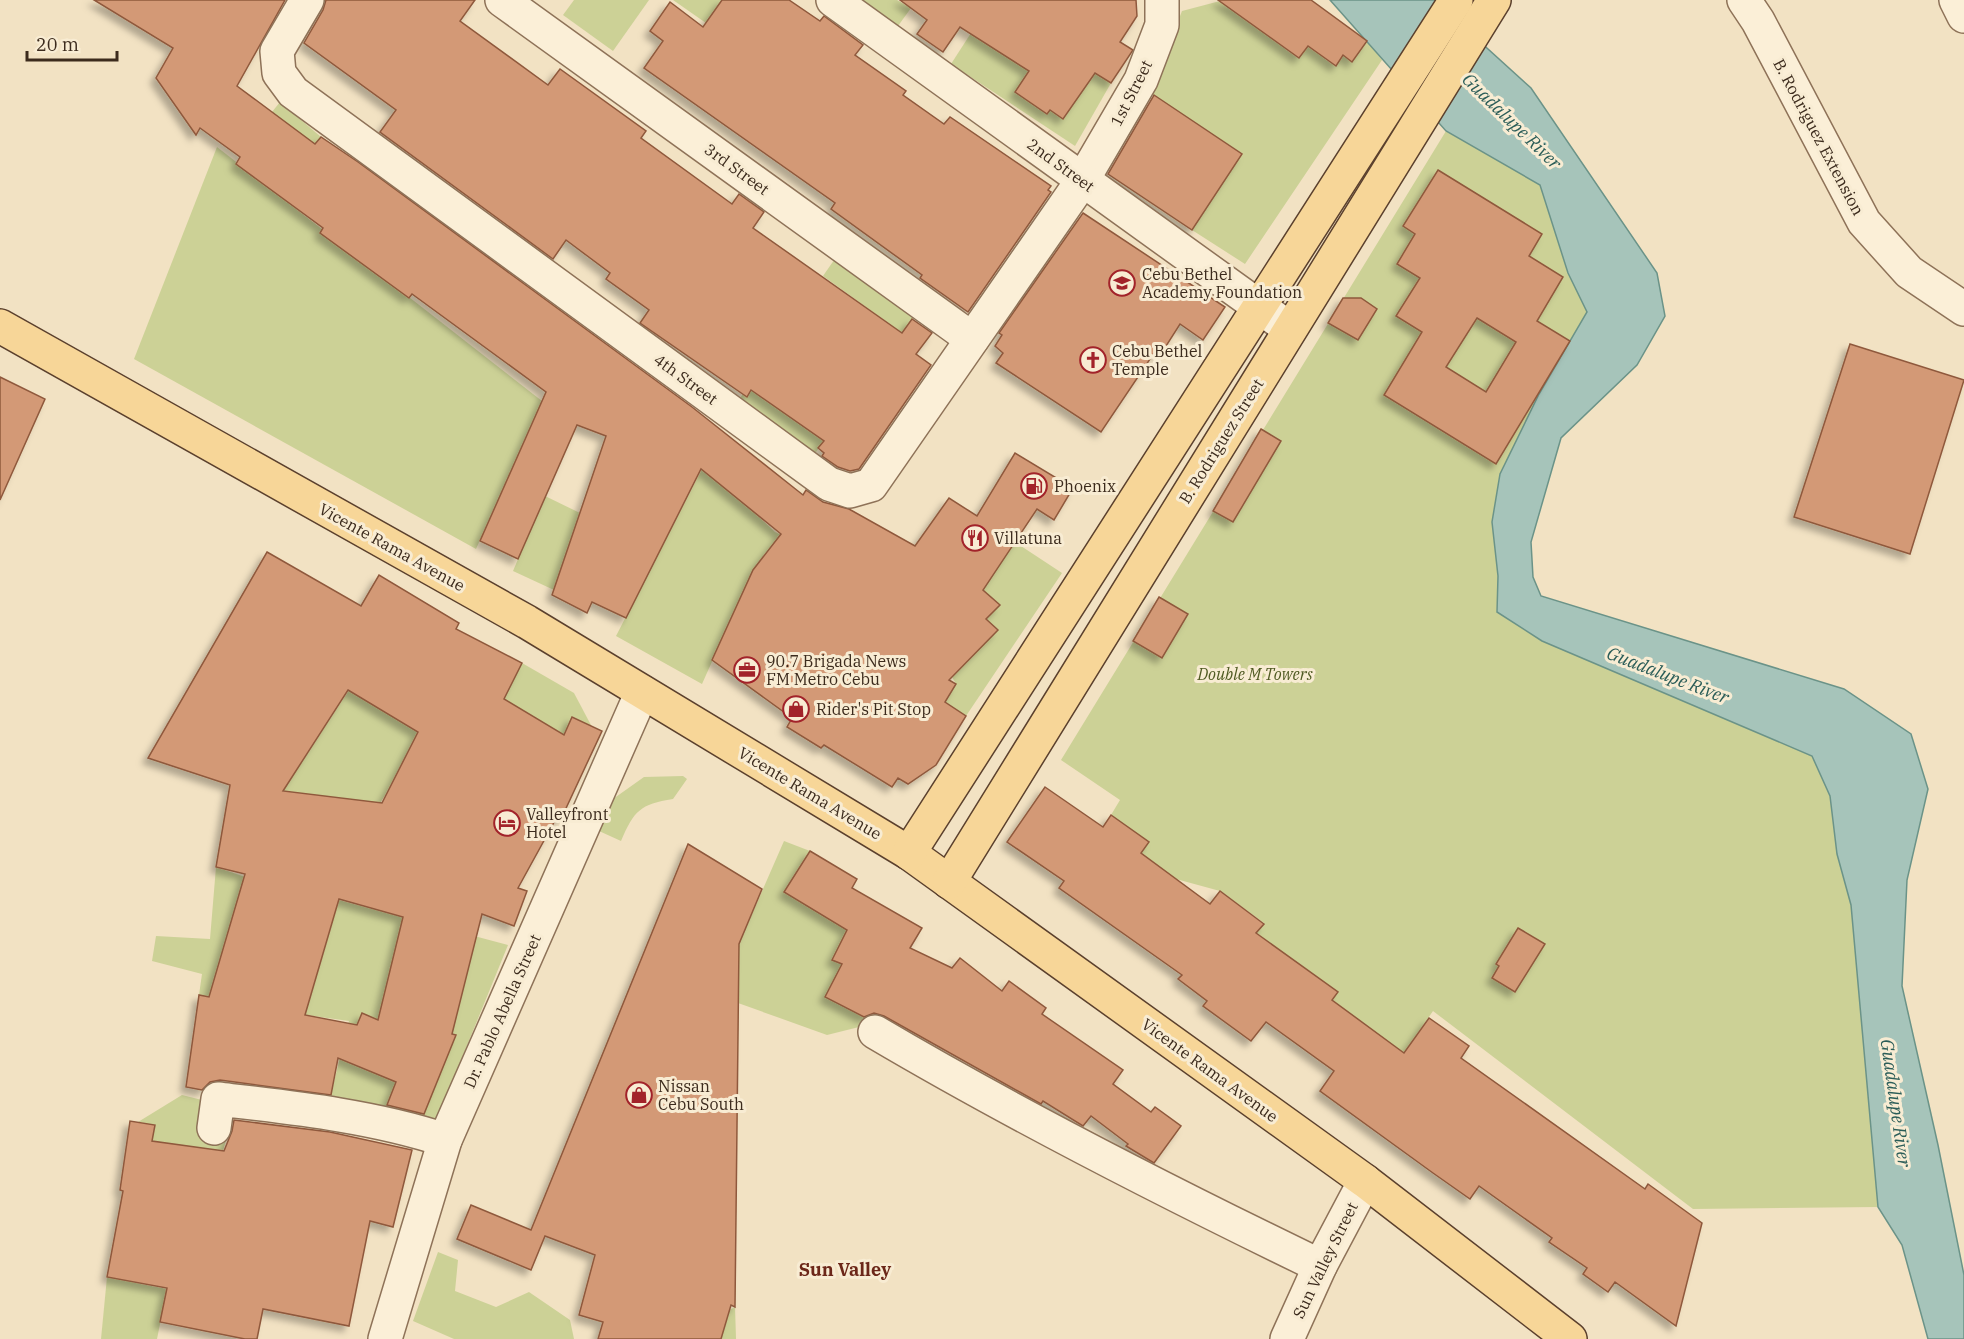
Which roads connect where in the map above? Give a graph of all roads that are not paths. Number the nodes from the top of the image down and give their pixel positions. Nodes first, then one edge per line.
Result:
1 (307, 0) edge
2 (502, 0) edge
3 (833, 0) edge
4 (1162, 0) edge
5 (1456, 0) edge
6 (1744, 0) edge
7 (1956, 0) edge
8 (1493, 2) edge
9 (1964, 16) edge
10 (1082, 180) junction
11 (1259, 306) junction
12 (1964, 309) edge
13 (0, 326) edge
14 (1290, 329) junction
15 (972, 339) junction
16 (642, 692) junction
17 (909, 853) junction
18 (949, 882) junction
19 (874, 1032) dead end
20 (214, 1128) dead end
21 (445, 1140) junction
22 (1365, 1181) junction
23 (1320, 1266) junction
24 (385, 1339) edge
25 (1287, 1339) edge
26 (1570, 1339) edge

1 - 15 street, 4th Street
2 - 15 street, 3rd Street
3 - 10 street, 2nd Street
4 - 10 street, 1st Street
5 - 11 main road
6 - 12 street, B. Rodriguez Extension
7 - 9 street
8 - 14 main road, B. Rodriguez Street
10 - 11 street, 2nd Street
10 - 15 street, 4th Street
11 - 14 street, 2nd Street
11 - 17 main road
13 - 16 main road, Vicente Rama Avenue
14 - 18 main road, B. Rodriguez Street
16 - 17 main road, Vicente Rama Avenue
16 - 21 street, Dr. Pablo Abella Street
17 - 18 main road, Vicente Rama Avenue
18 - 22 main road, Vicente Rama Avenue
19 - 23 street
20 - 21 street
21 - 24 street, Dr. Pablo Abella Street
22 - 23 street, Sun Valley Street
22 - 26 main road, Vicente Rama Avenue
23 - 25 street, Sun Valley Street

